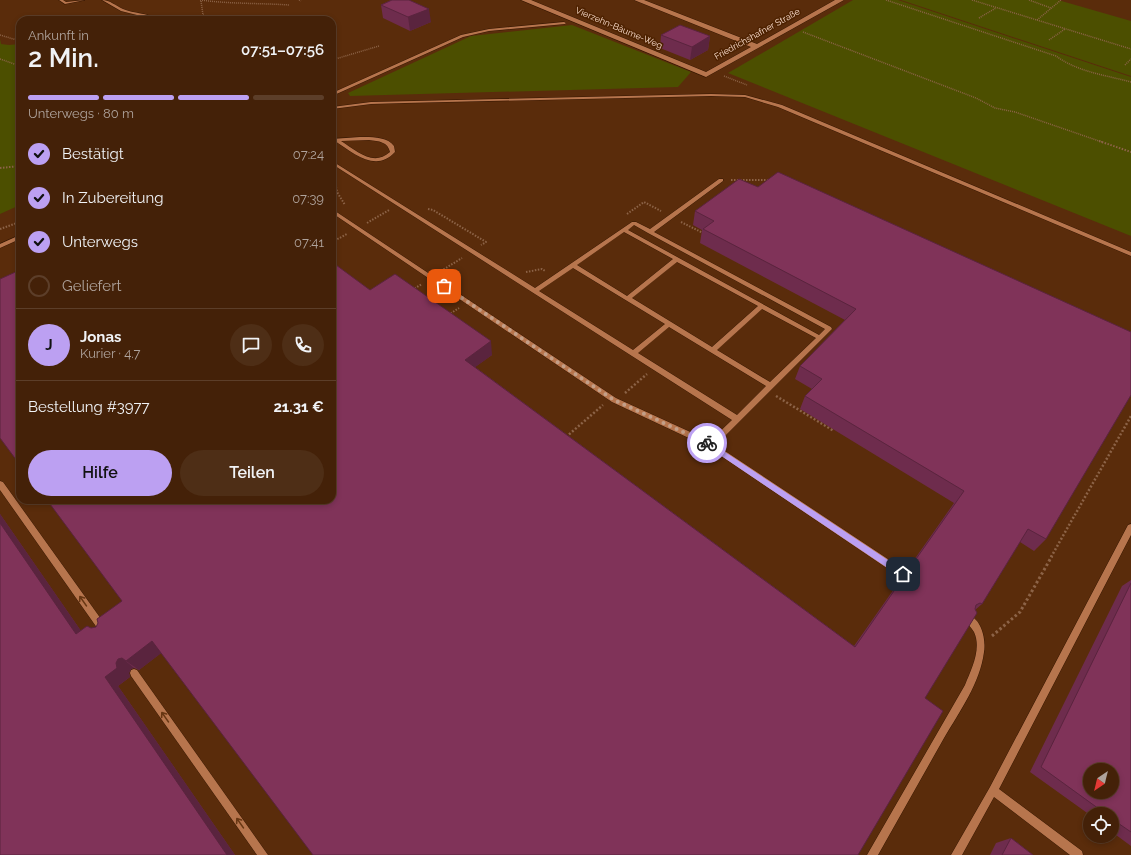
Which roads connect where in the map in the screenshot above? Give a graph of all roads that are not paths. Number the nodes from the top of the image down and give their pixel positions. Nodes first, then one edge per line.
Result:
1 (61, 0) edge
2 (83, 0) edge
3 (104, 0) edge
4 (525, 0) edge
5 (638, 0) edge
6 (840, 0) edge
7 (146, 16) edge
8 (564, 23) dead end
9 (756, 46) junction
10 (706, 75) joint
11 (336, 94) edge
12 (336, 102) edge
13 (339, 106) junction
14 (336, 107) edge
15 (336, 140) edge
16 (336, 141) edge
17 (336, 165) edge
18 (721, 180) road end
19 (336, 214) edge
20 (624, 230) junction
21 (650, 232) junction
22 (16, 239) edge
23 (0, 246) edge
24 (1131, 254) edge
25 (677, 259) junction
26 (572, 265) junction
27 (536, 291) junction
28 (627, 299) junction
29 (762, 306) junction
30 (669, 324) junction
31 (820, 338) junction
32 (712, 351) junction
33 (634, 354) junction
34 (771, 386) junction
35 (737, 419) junction
36 (711, 445) junction
37 (0, 484) edge
38 (1131, 527) edge
39 (903, 574) dead end
40 (969, 619) edge
41 (105, 633) edge
42 (134, 674) dead end
43 (993, 790) junction
44 (263, 855) edge
45 (872, 855) edge
46 (956, 855) edge
47 (1078, 855) edge

1 - 2 lane
3 - 7 lane
4 - 10 street, Vierzehn-Bäume-Weg
5 - 9 street
6 - 9 street, Friedrichshafner Straße
8 - 11 lane
9 - 10 street, Friedrichshafner Straße
12 - 13 lane
13 - 14 lane
13 - 24 lane
15 - 16 lane
17 - 27 lane
18 - 21 lane
19 - 36 lane
20 - 21 lane
20 - 25 lane
20 - 26 lane
21 - 31 lane
22 - 23 lane
25 - 28 lane
25 - 29 lane
26 - 27 lane
26 - 28 lane
27 - 33 lane
28 - 30 lane
29 - 31 lane
29 - 32 lane
30 - 32 lane
30 - 33 lane
31 - 34 lane
32 - 34 lane
33 - 35 lane
34 - 35 lane
35 - 36 lane
36 - 39 lane
41 -> 37 lane
38 - 43 lane
40 - 45 lane
44 -> 42 lane
43 - 46 lane
43 - 47 lane

